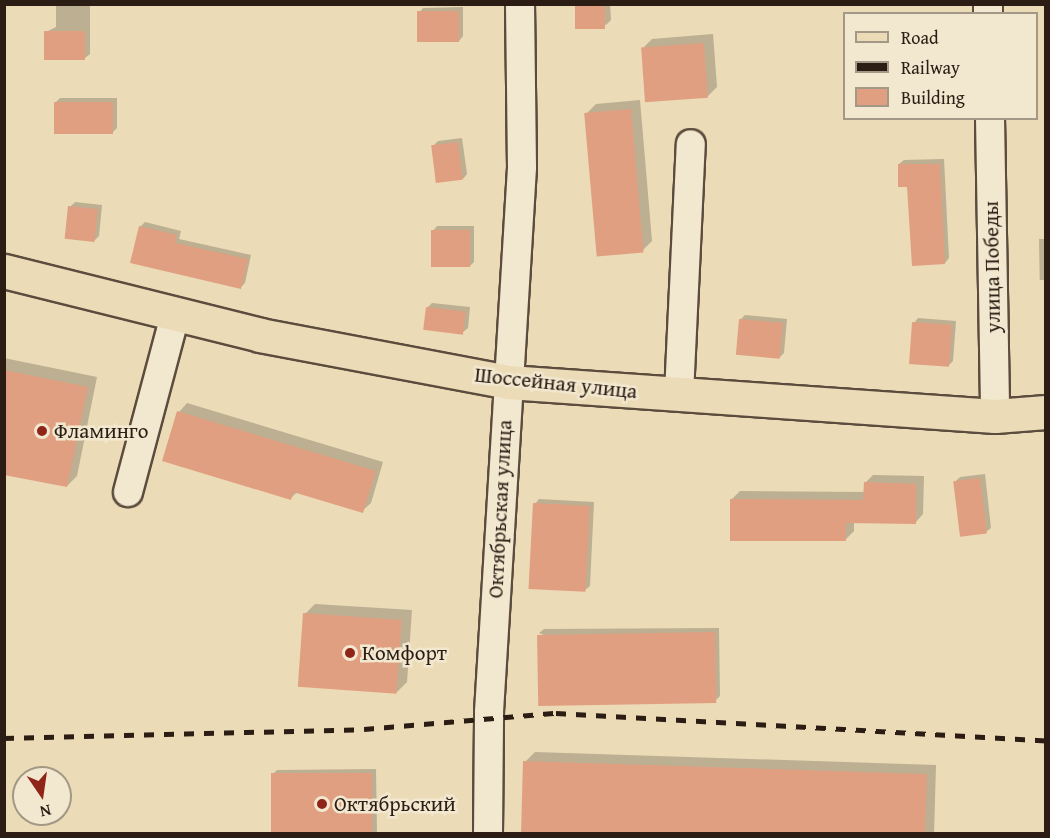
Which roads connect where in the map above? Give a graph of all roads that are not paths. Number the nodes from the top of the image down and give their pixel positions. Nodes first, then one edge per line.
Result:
1 (520, 4) edge
2 (990, 120) edge
3 (691, 144) dead end
4 (4, 271) edge
5 (175, 315) junction
6 (508, 382) junction
7 (679, 394) junction
8 (1046, 412) edge
9 (995, 416) junction
10 (128, 492) dead end
11 (488, 834) edge

1 - 6 street, Октябрьская улица
2 - 9 street, улица Победы
3 - 7 street
4 - 5 main road, Шоссейная улица
5 - 6 main road, Шоссейная улица
5 - 10 street
6 - 7 main road, Шоссейная улица
6 - 11 street, Октябрьская улица
7 - 9 main road, Шоссейная улица
8 - 9 main road, Шоссейная улица

